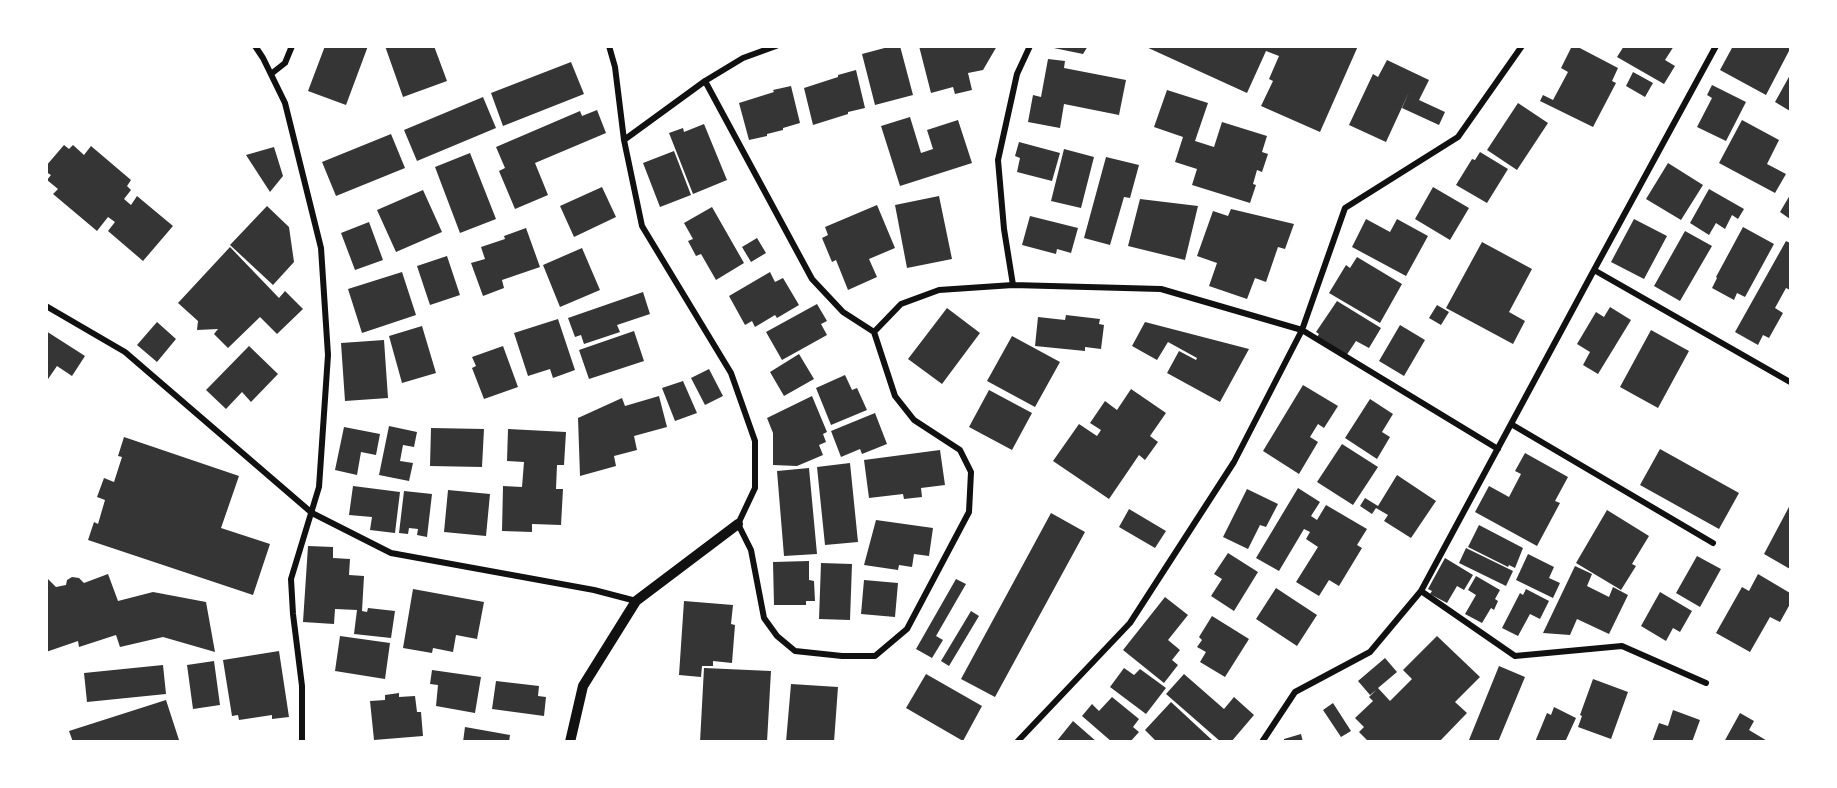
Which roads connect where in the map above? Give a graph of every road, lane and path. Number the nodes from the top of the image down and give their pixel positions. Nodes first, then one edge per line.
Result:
1 (255, 46) edge
2 (292, 46) edge
3 (609, 46) edge
4 (776, 46) edge
5 (1030, 46) edge
6 (1522, 46) edge
7 (1716, 46) edge
8 (272, 74) junction
9 (705, 81) junction
10 (624, 140) junction
11 (1594, 270) junction
12 (1014, 285) junction
13 (46, 306) edge
14 (1302, 330) junction
15 (874, 332) junction
16 (1791, 381) edge
17 (1511, 424) junction
18 (1498, 449) junction
19 (312, 513) junction
20 (738, 524) junction
21 (1713, 543) dead end
22 (1421, 591) junction
23 (636, 601) junction
24 (1706, 683) dead end
25 (302, 741) edge
26 (570, 741) edge
27 (1017, 741) edge
28 (1262, 741) edge

1 - 8 street
2 - 8 street
3 - 10 street
4 - 9 street
5 - 12 street
6 - 14 street
7 - 11 street
8 - 19 street
9 - 10 street
9 - 15 street
10 - 20 street
11 - 16 street
11 - 17 street
12 - 14 street
12 - 15 street
13 - 19 street
14 - 18 street
14 - 27 street
15 - 20 street
17 - 18 street
17 - 21 street
18 - 22 street
19 - 23 street
19 - 25 street
20 - 23 street
22 - 24 street
22 - 28 street
23 - 26 street

